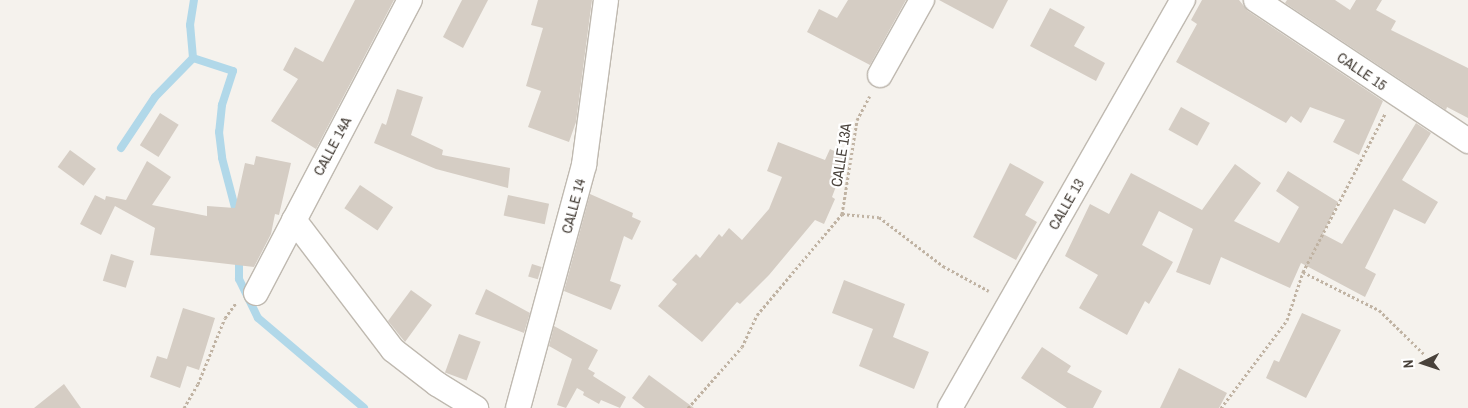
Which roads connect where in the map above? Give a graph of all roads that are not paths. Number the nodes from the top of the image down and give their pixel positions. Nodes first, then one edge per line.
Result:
1 (410, 0) edge
2 (606, 0) edge
3 (922, 0) edge
4 (1183, 0) edge
5 (1256, 0) edge
6 (880, 75) road end
7 (1468, 141) edge
8 (294, 220) junction
9 (247, 297) road end
10 (476, 408) edge
11 (518, 408) edge
12 (950, 408) edge

1 - 8 street, CALLE 14A
2 - 11 street, CALLE 14
3 - 6 street
4 - 12 street, CALLE 13
5 - 7 street, CALLE 15
8 - 9 street, CALLE 14A
8 - 10 street

